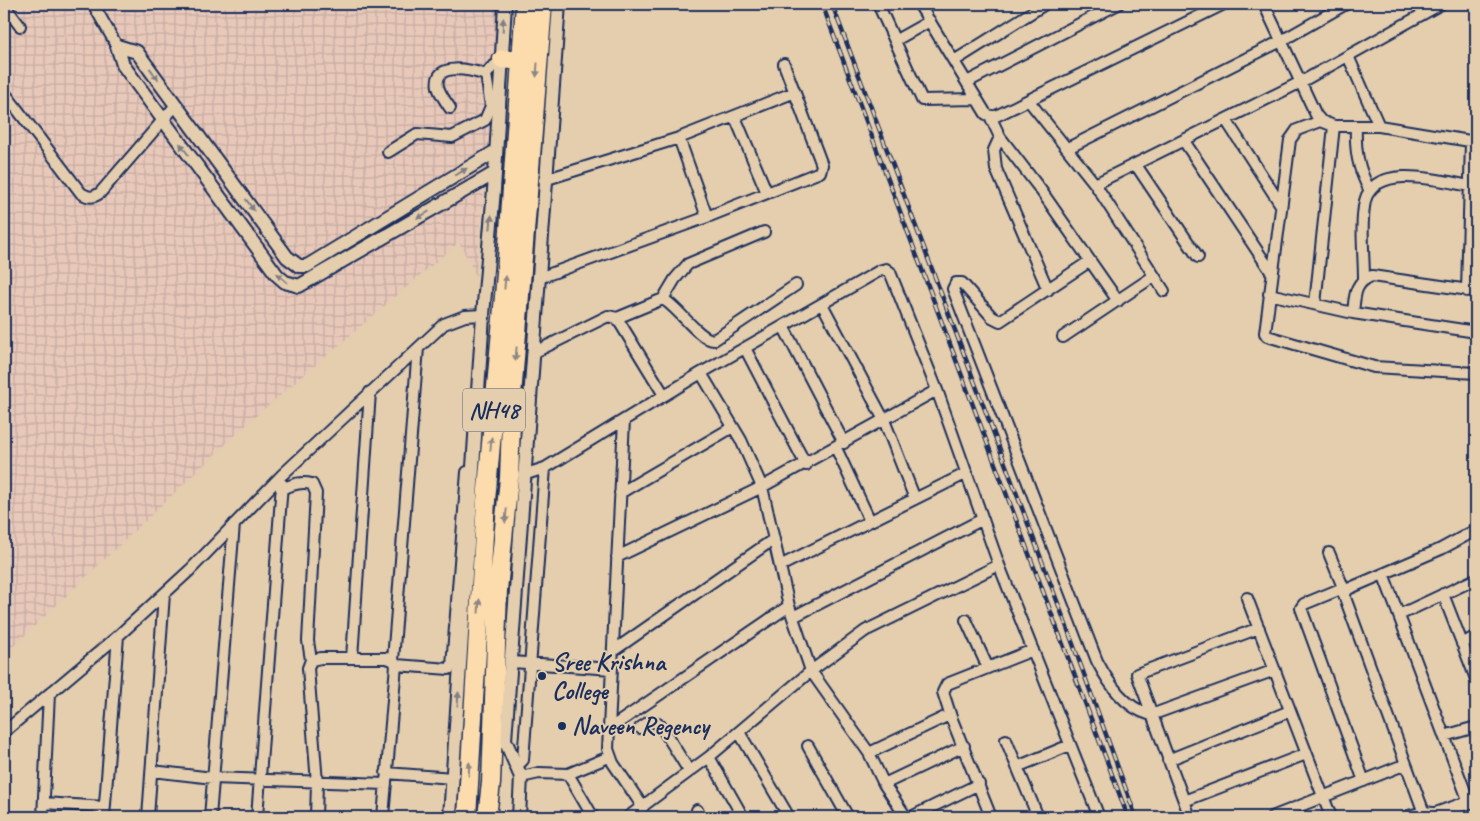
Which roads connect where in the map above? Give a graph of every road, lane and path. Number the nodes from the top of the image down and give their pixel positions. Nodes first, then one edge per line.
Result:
1 (93, 4) edge
2 (505, 4) edge
3 (525, 4) edge
4 (543, 4) edge
5 (559, 4) edge
6 (878, 4) edge
7 (1045, 4) edge
8 (1118, 4) edge
9 (1224, 4) edge
10 (1264, 4) edge
11 (1346, 4) edge
12 (1442, 4) edge
13 (4, 5) edge
14 (925, 6) edge
15 (930, 21) junction
16 (20, 26) dead end
17 (896, 40) junction
18 (1283, 40) junction
19 (117, 46) junction
20 (1348, 56) junction
21 (501, 60) junction
22 (520, 61) junction
23 (954, 61) junction
24 (784, 64) dead end
25 (486, 76) junction
26 (967, 82) junction
27 (1301, 82) junction
28 (4, 92) edge
29 (795, 92) junction
30 (977, 99) junction
31 (1029, 100) junction
32 (176, 105) junction
33 (450, 108) dead end
34 (990, 116) junction
35 (734, 117) junction
36 (1226, 120) junction
37 (163, 121) junction
38 (1321, 121) junction
39 (1334, 126) junction
40 (1356, 126) junction
41 (1379, 126) junction
42 (679, 138) junction
43 (1000, 138) junction
44 (1184, 141) junction
45 (1474, 142) edge
46 (1068, 148) junction
47 (496, 151) junction
48 (388, 152) dead end
49 (1136, 165) junction
50 (495, 173) junction
51 (544, 180) junction
52 (1095, 184) junction
53 (1470, 186) junction
54 (1370, 192) junction
55 (767, 193) junction
56 (1281, 205) junction
57 (706, 217) junction
58 (764, 232) dead end
59 (1198, 257) dead end
60 (1090, 260) junction
61 (1272, 273) junction
62 (1154, 276) junction
63 (539, 278) junction
64 (1364, 279) junction
65 (796, 285) dead end
66 (1048, 290) junction
67 (1164, 291) dead end
68 (1472, 291) edge
69 (1269, 294) junction
70 (664, 299) junction
71 (1118, 300) junction
72 (822, 304) junction
73 (1315, 304) junction
74 (1353, 313) junction
75 (483, 316) junction
76 (617, 318) junction
77 (783, 326) junction
78 (476, 332) dead end
79 (1476, 332) edge
80 (1063, 337) dead end
81 (418, 348) junction
82 (745, 348) junction
83 (533, 353) junction
84 (701, 373) junction
85 (1476, 373) edge
86 (937, 390) junction
87 (370, 392) junction
88 (664, 395) junction
89 (624, 420) junction
90 (884, 420) junction
91 (733, 427) junction
92 (840, 445) junction
93 (806, 465) junction
94 (545, 468) junction
95 (481, 469) junction
96 (967, 473) junction
97 (282, 475) junction
98 (523, 475) junction
99 (762, 487) junction
100 (281, 489) junction
101 (620, 493) junction
102 (915, 499) junction
103 (983, 519) junction
104 (870, 521) junction
105 (234, 524) junction
106 (1476, 530) edge
107 (774, 539) junction
108 (1329, 553) dead end
109 (617, 558) junction
110 (999, 565) junction
111 (780, 566) junction
112 (1384, 576) junction
113 (1476, 579) edge
114 (1344, 590) junction
115 (164, 594) junction
116 (1443, 594) junction
117 (1247, 598) dead end
118 (789, 606) junction
119 (1399, 615) junction
120 (793, 617) junction
121 (966, 620) dead end
122 (1259, 628) junction
123 (118, 636) junction
124 (1476, 636) edge
125 (1462, 644) junction
126 (1033, 650) junction
127 (613, 651) junction
128 (352, 658) junction
129 (311, 660) junction
130 (512, 662) junction
131 (394, 663) junction
132 (530, 663) junction
133 (988, 668) junction
134 (612, 669) junction
135 (1275, 670) junction
136 (811, 671) junction
137 (1476, 679) edge
138 (49, 694) junction
139 (1290, 711) junction
140 (1151, 715) junction
141 (951, 717) junction
142 (1476, 727) edge
143 (640, 728) dead end
144 (609, 729) junction
145 (4, 732) edge
146 (739, 732) junction
147 (1444, 736) junction
148 (1006, 740) dead end
149 (1070, 745) junction
150 (808, 746) dead end
151 (964, 746) junction
152 (869, 753) junction
153 (1306, 754) junction
154 (609, 757) junction
155 (709, 757) junction
156 (1168, 760) junction
157 (1406, 764) junction
158 (1017, 767) junction
159 (152, 771) junction
160 (520, 771) junction
161 (690, 771) junction
162 (386, 773) junction
163 (568, 774) junction
164 (213, 778) junction
165 (453, 778) junction
166 (260, 780) junction
167 (1364, 780) junction
168 (317, 782) junction
169 (491, 783) junction
170 (386, 784) junction
171 (884, 784) junction
172 (979, 784) junction
173 (1323, 797) junction
174 (1184, 801) junction
175 (1473, 801) edge
176 (44, 803) junction
177 (642, 806) junction
178 (104, 812) edge
179 (1428, 815) edge
180 (43, 817) edge
181 (148, 817) edge
182 (210, 817) edge
183 (257, 817) edge
184 (316, 817) edge
185 (383, 817) edge
186 (450, 817) edge
187 (467, 817) edge
188 (487, 817) edge
189 (499, 817) edge
190 (519, 817) edge
191 (593, 817) edge
192 (628, 817) edge
193 (743, 817) edge
194 (789, 817) edge
195 (848, 817) edge
196 (906, 817) edge
197 (910, 817) edge
198 (991, 817) edge
199 (1038, 817) edge
200 (1099, 817) edge
201 (1190, 817) edge
202 (1272, 817) edge
203 (1331, 817) edge
204 (1409, 817) edge

1 - 19 street
21 -> 2 street
3 - 22 highway, NH48
4 -> 169 highway, NH48
5 - 51 street
6 - 17 street
7 - 23 street
8 - 26 street
9 - 31 street
10 - 18 street
11 - 18 street
12 - 20 street
13 - 16 street
14 - 15 street
15 - 17 street
15 - 23 street
17 - 30 street
18 - 27 street
18 - 46 street
19 -> 32 street
19 - 37 street
20 - 27 street
20 - 41 street
21 - 22 highway
21 - 25 street
21 - 47 street
95 -> 22 highway, NH48
23 - 26 street
24 - 29 street
25 - 33 street
25 - 48 street
26 - 30 street
27 - 36 street
27 - 38 street
28 - 37 street
29 - 35 street
29 - 55 street
30 - 34 street
31 - 34 street
31 - 46 street
32 - 37 street
32 -> 47 street
34 - 43 street
35 - 42 street
35 - 55 street
36 - 44 street
36 - 56 street
50 -> 37 street
38 - 39 street
38 - 56 street
39 - 40 street
39 - 73 street
40 - 41 street
40 - 54 street
41 - 45 street
42 - 51 street
42 - 57 street
43 - 60 street
43 - 66 street
44 - 49 street
44 - 61 street
45 - 53 street
46 - 52 street
47 - 50 street
49 - 52 street
49 - 59 street
75 -> 50 street
51 - 63 street
52 - 62 street
53 - 54 street
53 - 68 street
54 - 64 street
55 - 57 street
56 - 61 street
57 - 63 street
58 - 70 street
60 - 66 street
60 - 71 street
61 - 69 street
62 - 67 street
62 - 71 street
63 - 83 street
64 - 68 street
64 - 74 street
65 - 70 street
66 - 140 street
69 - 73 street
69 - 85 street
70 - 76 street
71 - 80 street
72 - 77 street
72 - 86 street
72 - 90 street
73 - 74 street
74 - 79 street
75 - 81 street
75 - 95 street
76 - 83 street
76 - 88 street
77 - 82 street
77 - 92 street
78 - 131 street
81 - 87 street
81 - 131 street
82 - 84 street
82 - 93 street
83 - 98 street
84 - 88 street
84 - 91 street
86 - 90 street
86 - 96 street
87 - 97 street
87 - 128 street
88 - 89 street
89 - 94 street
89 - 101 street
90 - 92 street
90 - 102 street
91 - 99 street
91 - 101 street
92 - 93 street
92 - 104 street
93 - 99 street
94 - 98 street
94 - 132 street
165 -> 95 street
187 -> 95 highway, NH48
96 - 102 street
96 - 103 street
97 - 100 street
97 - 105 street
98 - 130 street
99 - 107 street
99 - 109 street
100 - 129 street
100 - 166 street
101 - 109 street
102 - 104 street
103 - 110 street
103 - 120 street
104 - 111 street
105 - 115 street
105 - 164 street
106 - 112 street
107 - 111 street
107 - 127 street
108 - 114 street
109 - 127 street
110 - 126 street
110 - 136 street
111 - 118 street
112 - 114 street
112 - 119 street
113 - 116 street
114 - 157 street
114 - 167 street
115 - 123 street
115 - 159 street
116 - 119 street
116 - 125 street
117 - 122 street
118 - 120 street
118 - 144 street
119 - 147 street
120 - 136 street
121 - 133 street
122 - 135 street
122 - 140 street
123 - 138 street
123 - 178 street
124 - 125 street
125 - 137 street
126 - 133 street
126 - 149 street
127 - 134 street
128 - 129 street
128 - 131 street
129 - 168 street
130 - 132 street
130 - 160 street
131 - 162 street
132 - 134 street
132 - 160 street
133 - 141 street
134 - 144 street
135 - 139 street
135 - 140 street
136 - 146 street
136 - 152 street
138 - 145 street
138 - 176 street
139 - 153 street
139 - 156 street
140 - 156 street
141 - 151 street
141 - 152 street
142 - 147 street
143 - 161 street
144 - 154 street
146 - 155 street
146 - 194 street
147 - 175 street
148 - 158 street
149 - 158 street
149 - 200 street
150 - 195 street
151 - 171 street
151 - 172 street
152 - 171 street
153 - 173 street
153 - 174 street
154 - 163 street
154 - 177 street
155 - 161 street
155 - 193 street
156 - 174 street
157 - 167 street
157 - 179 street
158 - 199 street
159 - 164 street
159 - 181 street
160 - 163 street
160 - 190 street
161 - 177 street
162 - 165 street
162 - 170 street
163 - 191 street
164 - 166 street
164 - 182 street
165 - 186 street
166 - 168 street
166 - 183 street
167 - 173 street
168 - 170 street
168 - 184 street
169 - 188 highway, NH48
169 - 189 highway
170 - 185 street
171 - 196 street
172 - 197 street
172 - 198 street
173 - 202 street
173 - 203 street
174 - 201 street
175 - 179 street
176 - 178 street
176 - 180 street
177 - 192 street
179 - 204 street

